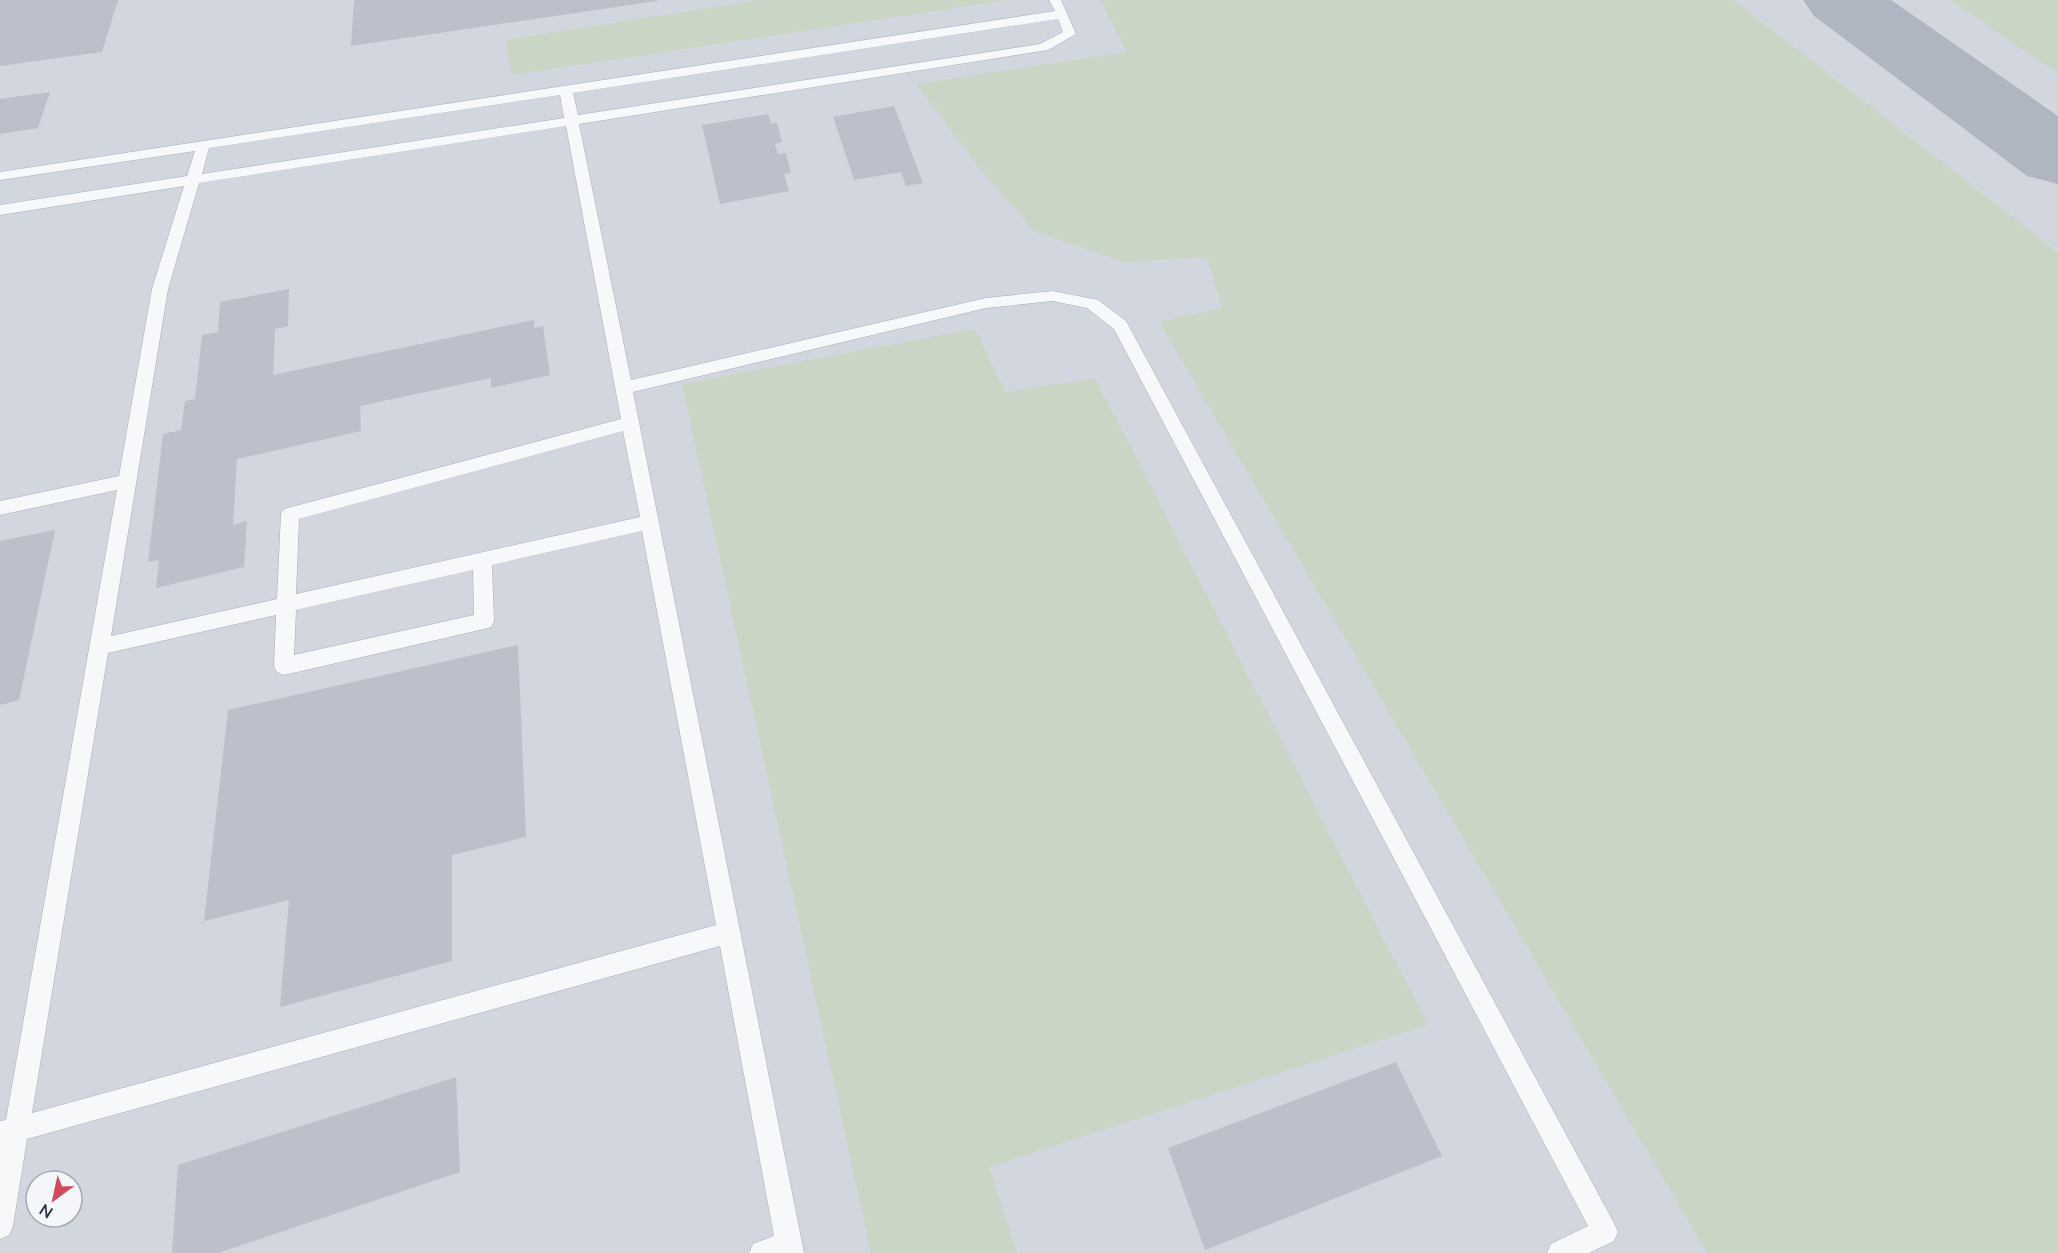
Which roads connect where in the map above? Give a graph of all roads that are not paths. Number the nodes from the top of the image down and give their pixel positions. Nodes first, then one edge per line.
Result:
1 (1054, 0) edge
2 (1064, 14) junction
3 (566, 90) junction
4 (572, 120) junction
5 (203, 146) junction
6 (0, 176) edge
7 (193, 179) junction
8 (0, 210) edge
9 (624, 388) junction
10 (631, 423) junction
11 (127, 481) junction
12 (0, 508) edge
13 (650, 522) junction
14 (482, 560) junction
15 (286, 604) junction
16 (99, 647) junction
17 (730, 932) junction
18 (8, 1131) edge
19 (0, 1226) edge
20 (790, 1248) edge
21 (762, 1253) edge
22 (1560, 1253) edge

1 - 2 lane
2 - 3 lane
2 - 4 lane
3 - 4 lane
3 - 5 lane
4 - 7 lane
4 - 9 lane
5 - 6 lane
5 - 7 lane
7 - 8 lane
7 - 11 lane
9 - 10 lane
9 - 22 lane
10 - 13 lane
10 - 15 lane
11 - 12 lane
11 - 16 lane
13 - 14 lane
13 - 17 lane
14 - 15 lane
14 - 15 lane
15 - 16 lane
16 - 18 lane
17 - 18 lane
17 - 20 lane
18 - 19 lane
20 - 21 lane

